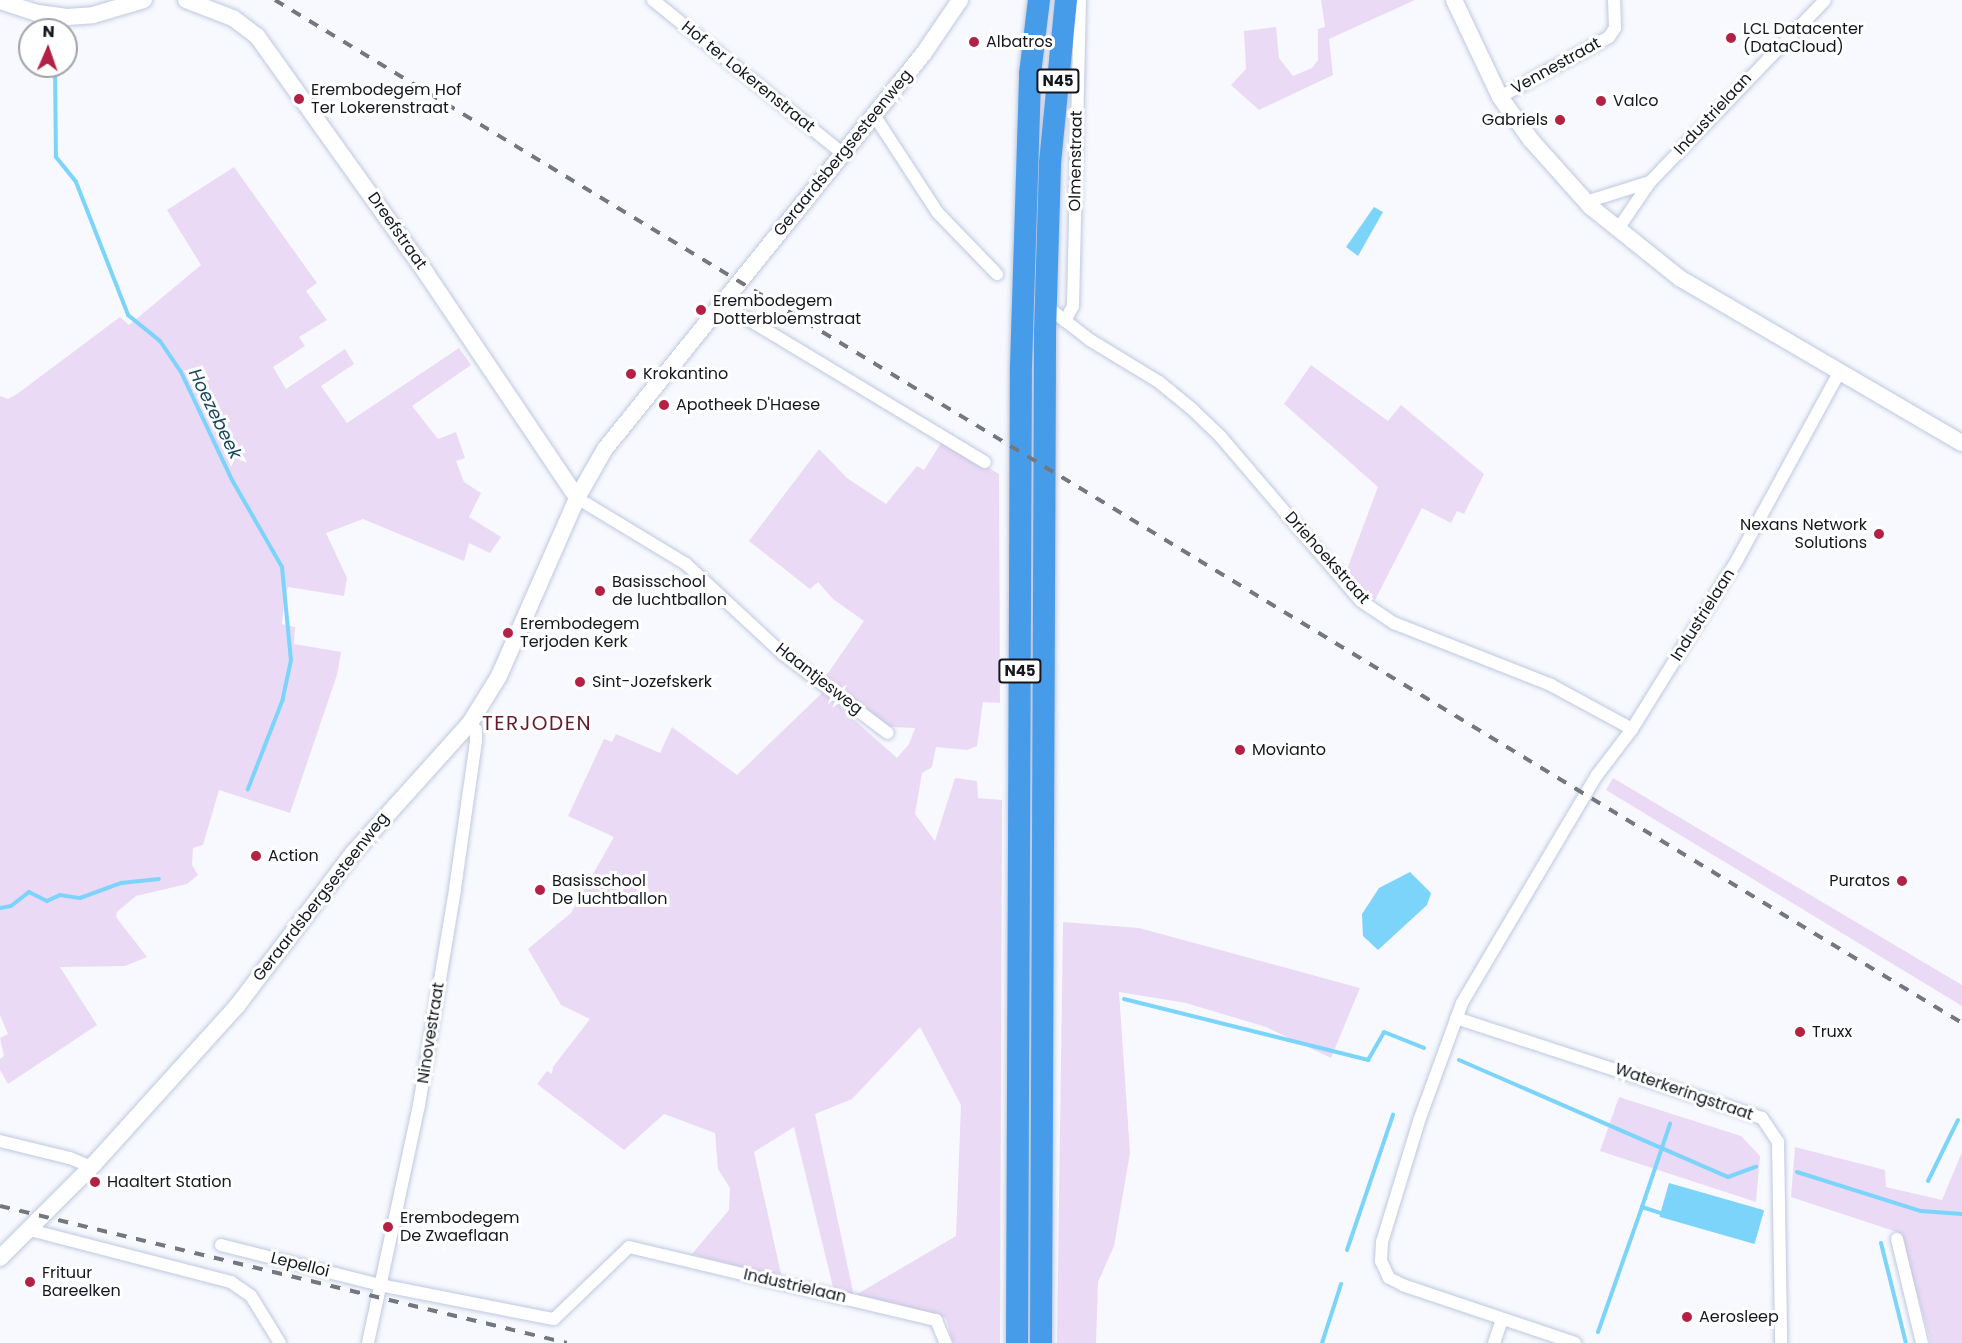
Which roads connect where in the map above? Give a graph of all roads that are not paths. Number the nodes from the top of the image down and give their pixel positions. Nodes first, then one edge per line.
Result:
1 (144, 0) edge
2 (653, 0) edge
3 (960, 0) edge
4 (1039, 0) edge
5 (1066, 0) edge
6 (1080, 0) edge
7 (1454, 0) edge
8 (1614, 0) edge
9 (1825, 0) edge
10 (0, 1) edge
11 (191, 1) edge
12 (1500, 97) junction
13 (874, 115) junction
14 (843, 154) junction
15 (1650, 182) junction
16 (1586, 202) junction
17 (1618, 229) junction
18 (997, 274) dead end
19 (722, 303) junction
20 (1046, 305) junction
21 (1065, 321) junction
22 (1045, 333) junction
23 (1839, 373) junction
24 (1962, 443) edge
25 (985, 462) dead end
26 (577, 498) junction
27 (470, 723) junction
28 (1632, 729) junction
29 (888, 733) dead end
30 (1456, 1018) junction
31 (0, 1141) edge
32 (91, 1167) junction
33 (30, 1230) junction
34 (1897, 1239) dead end
35 (221, 1245) dead end
36 (629, 1247) joint
37 (0, 1258) edge
38 (380, 1285) junction
39 (1502, 1320) junction
40 (280, 1343) edge
41 (368, 1343) edge
42 (946, 1343) edge
43 (1017, 1343) edge
44 (1041, 1343) edge
45 (1494, 1343) edge
46 (1575, 1343) edge
47 (1781, 1343) edge
48 (1922, 1343) edge

1 - 10 main road
2 - 14 street, Hof ter Lokerenstraat
3 - 13 main road, Geraardsbergsesteenweg
4 - 43 highway, N45
5 - 20 highway, N45
6 - 21 street, Olmenstraat
7 - 12 main road
8 - 12 street, Vennestraat
9 - 15 street, Industrielaan
11 - 26 main road, Dreefstraat
12 - 16 main road
13 - 14 main road, Geraardsbergsesteenweg
13 - 18 street
14 - 19 main road, Geraardsbergsesteenweg
15 - 16 street, Industrielaan
15 - 17 street
16 - 17 main road
17 - 23 main road
19 - 25 street
19 - 26 main road, Geraardsbergsesteenweg
20 - 21 street, Driehoekstraat
20 - 22 highway, N45
21 - 22 street
21 - 28 street, Driehoekstraat
22 - 44 highway, N45
23 - 24 main road
23 - 28 street, Industrielaan
26 - 27 main road, Geraardsbergsesteenweg
26 - 29 street, Haantjesweg
27 - 32 main road, Geraardsbergsesteenweg
27 - 38 street, Ninovestraat
28 - 30 street
30 - 39 street
30 - 47 street, Waterkeringstraat
31 - 32 street
32 - 33 main road, Geraardsbergsesteenweg
33 - 37 main road, Geraardsbergsesteenweg
33 - 40 street
34 - 48 street
35 - 38 street, Lepelloi
36 - 38 street, Lepelloi
36 - 42 street, Industrielaan
38 - 41 street, Ninovestraat
39 - 45 street
39 - 46 street

